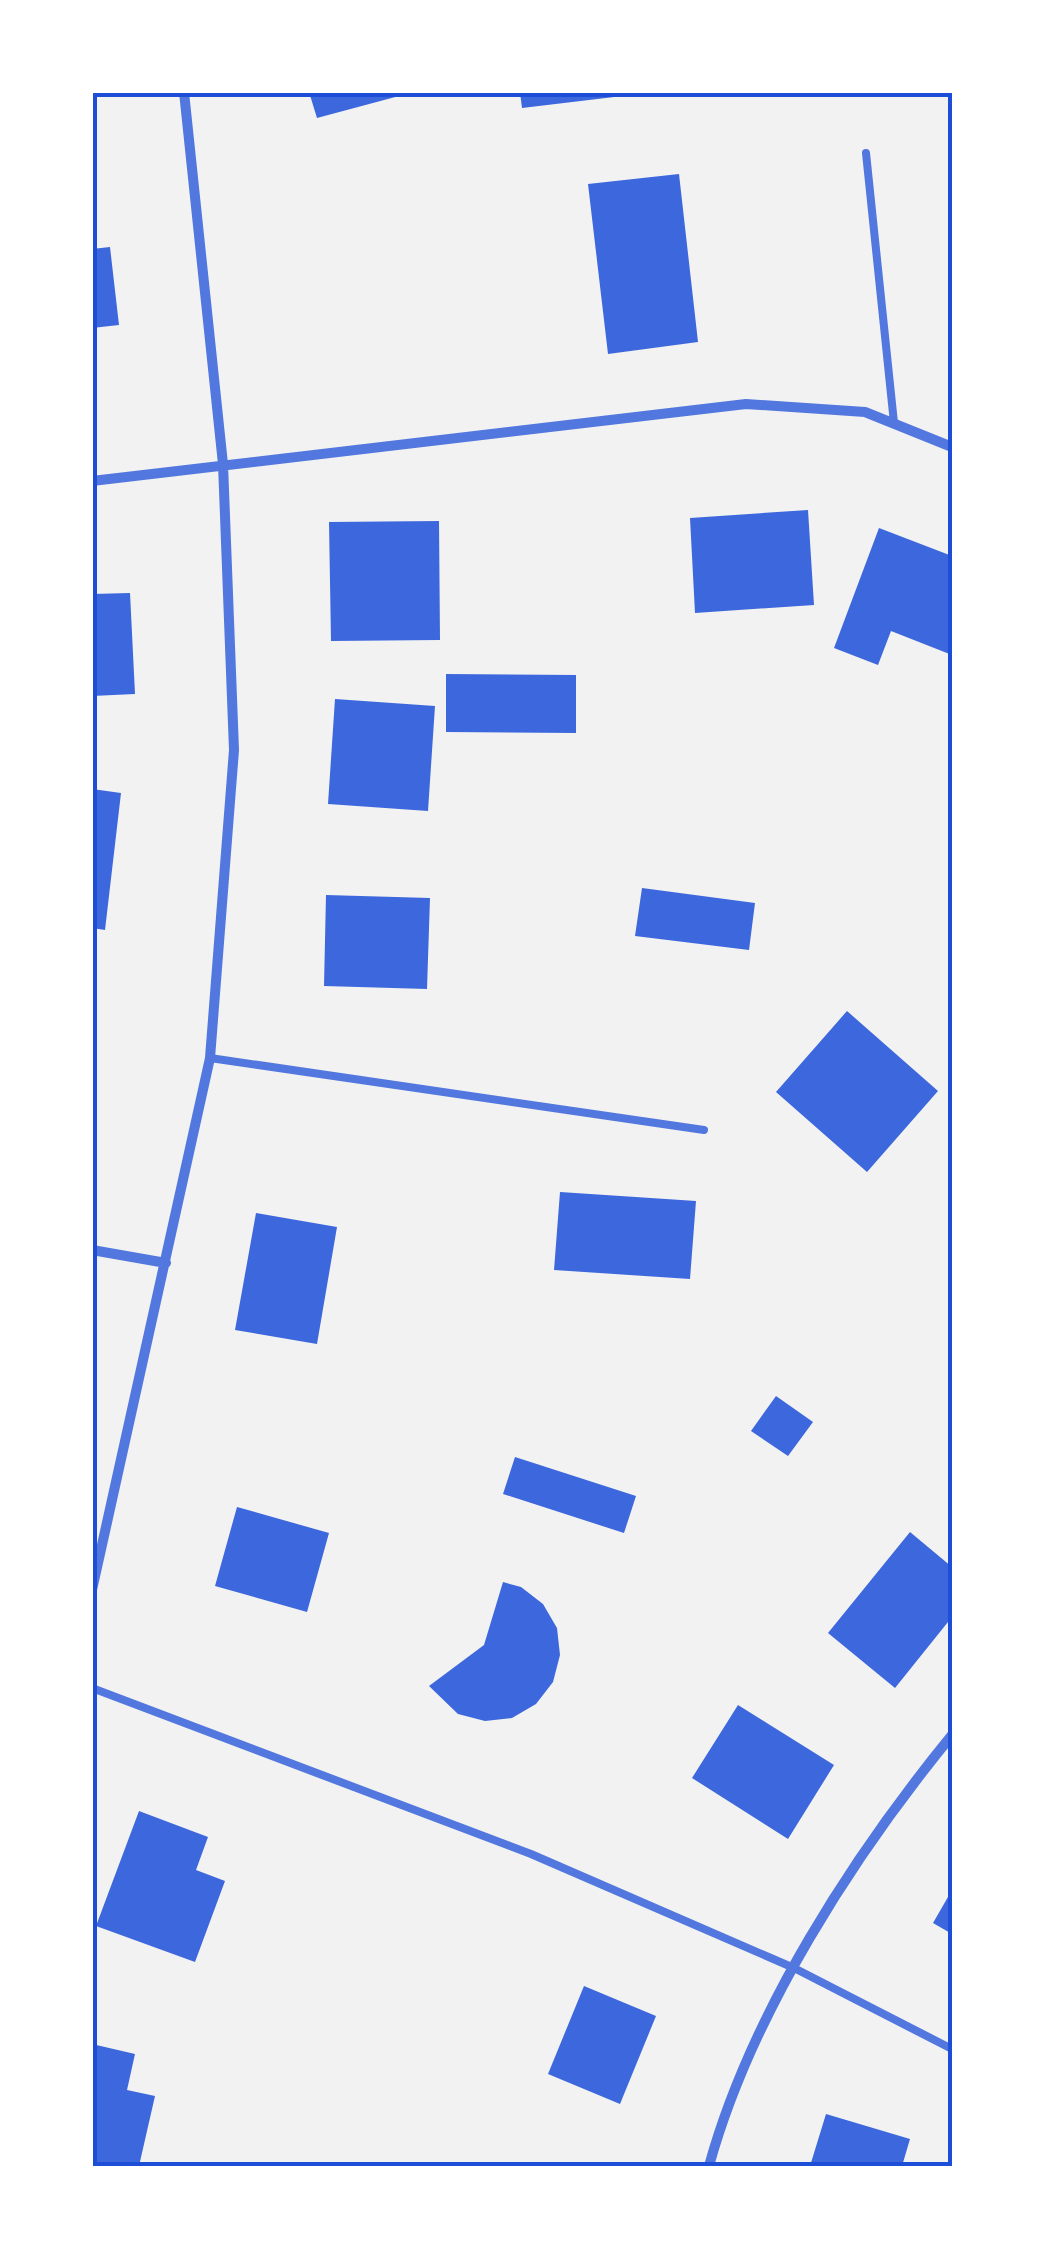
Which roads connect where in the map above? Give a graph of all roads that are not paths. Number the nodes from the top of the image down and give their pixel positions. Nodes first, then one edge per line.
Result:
1 (184, 92) edge
2 (866, 153) dead end
3 (894, 423) junction
4 (952, 447) edge
5 (223, 464) junction
6 (92, 481) edge
7 (210, 1058) junction
8 (704, 1130) dead end
9 (92, 1250) edge
10 (166, 1264) junction
11 (92, 1590) edge
12 (92, 1688) edge
13 (952, 1735) edge
14 (794, 1968) junction
15 (952, 2049) edge
16 (710, 2166) edge

1 - 5 street
2 - 3 lane
3 - 4 street
3 - 5 street
5 - 6 street
5 - 7 street
7 - 8 lane
7 - 10 street
9 - 10 street
10 - 11 street
12 - 14 lane
13 - 14 street
14 - 15 lane
14 - 16 street

